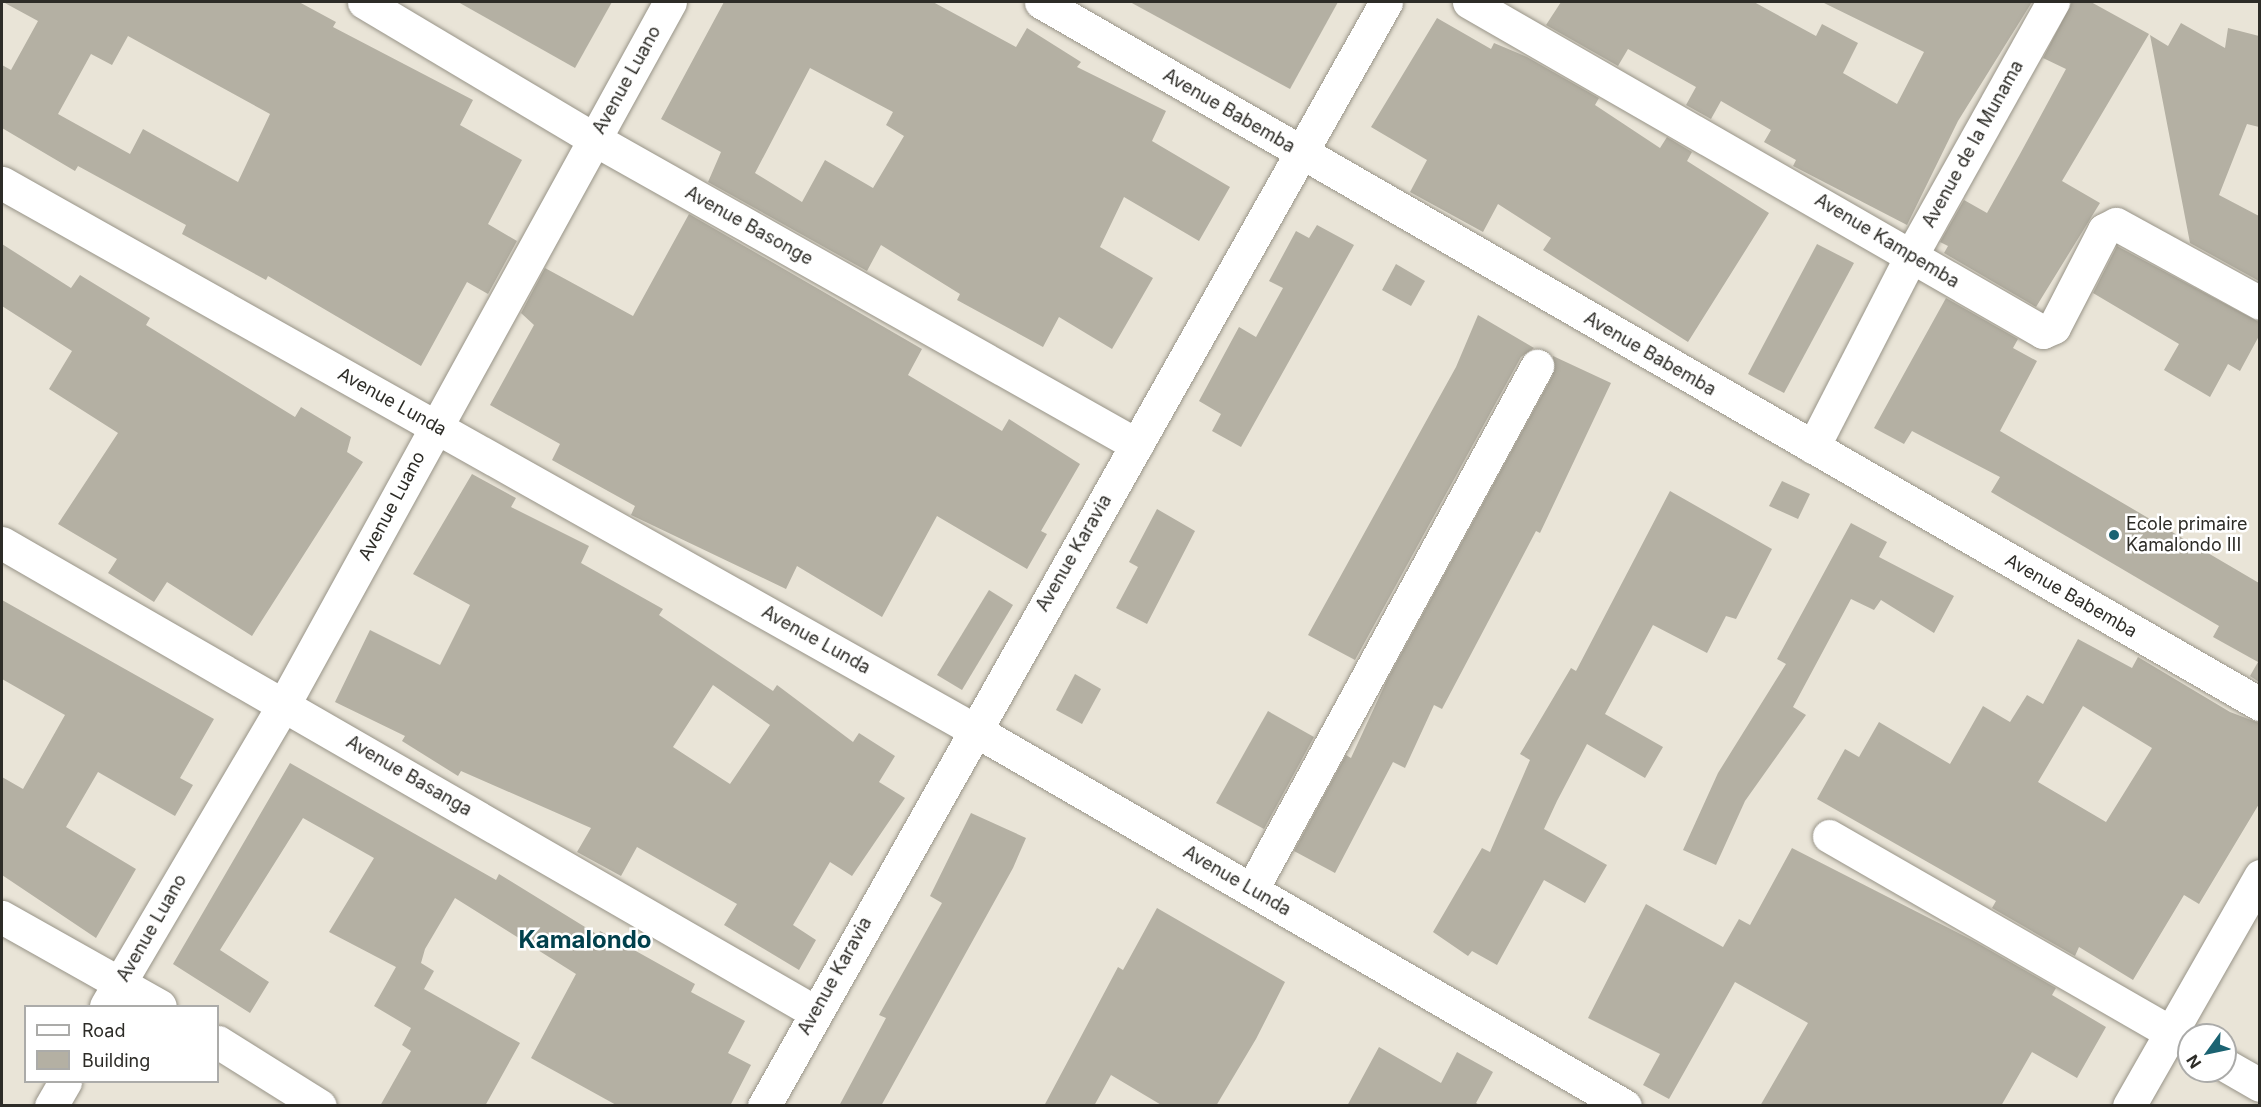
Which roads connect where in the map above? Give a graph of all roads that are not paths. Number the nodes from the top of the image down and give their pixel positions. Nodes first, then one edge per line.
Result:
1 (364, 2) edge
2 (670, 2) edge
3 (1041, 2) edge
4 (1386, 2) edge
5 (1469, 2) edge
6 (2053, 2) edge
7 (594, 139) junction
8 (1301, 153) junction
9 (2, 183) edge
10 (1912, 254) junction
11 (2259, 303) edge
12 (1537, 366) dead end
13 (435, 426) junction
14 (1137, 445) junction
15 (1813, 447) junction
16 (2, 543) edge
17 (284, 704) junction
18 (2259, 704) edge
19 (973, 729) junction
20 (1829, 836) dead end
21 (2259, 876) edge
22 (1251, 890) junction
23 (2, 917) edge
24 (113, 994) edge
25 (156, 1005) edge
26 (815, 1012) junction
27 (2186, 1023) edge
28 (2177, 1036) edge
29 (2177, 1040) edge
30 (219, 1043) edge
31 (2237, 1072) edge
32 (63, 1083) edge
33 (2259, 1085) edge
34 (51, 1106) edge
35 (320, 1106) edge
36 (764, 1106) edge
37 (1625, 1106) edge
38 (2128, 1106) edge

1 - 7 street, Avenue Basonge
2 - 7 street, Avenue Luano
3 - 8 street, Avenue Babemba
4 - 8 street, Avenue Karavia
5 - 10 street, Avenue Kampemba
6 - 10 street, Avenue de la Munama
7 - 13 street, Avenue Luano
7 - 14 street, Avenue Basonge
8 - 14 street, Avenue Karavia
8 - 15 street, Avenue Babemba
9 - 13 street, Avenue Lunda
10 - 11 street, Avenue Kampemba
10 - 15 street, Avenue de la Munama
12 - 22 street
13 - 17 street, Avenue Luano
13 - 19 street, Avenue Lunda
14 - 19 street, Avenue Karavia
15 - 18 street, Avenue Babemba
16 - 17 street, Avenue Basanga
17 - 24 street, Avenue Luano
17 - 26 street, Avenue Basanga
19 - 22 street, Avenue Lunda
19 - 26 street, Avenue Karavia
20 - 28 street
21 - 27 street
22 - 37 street, Avenue Lunda
23 - 24 street
24 - 25 street
26 - 36 street, Avenue Karavia
29 - 38 street
30 - 35 street
31 - 33 street
32 - 34 street

